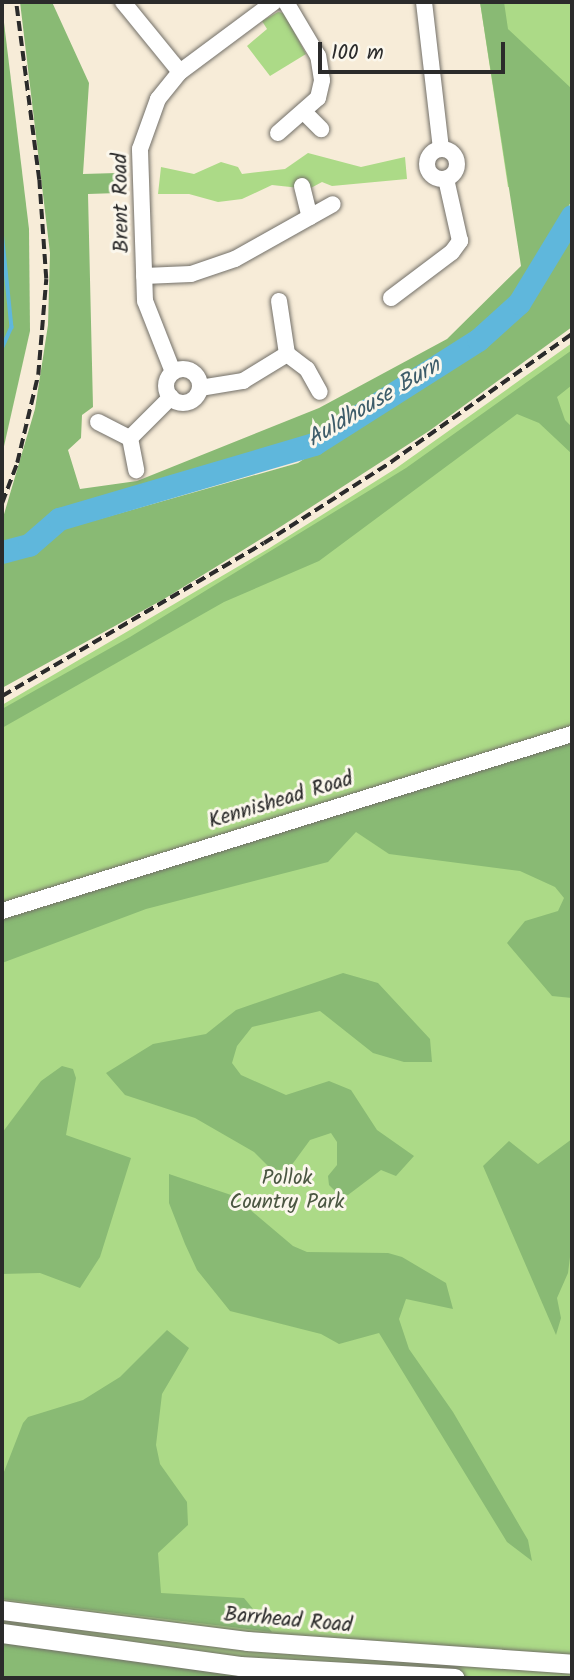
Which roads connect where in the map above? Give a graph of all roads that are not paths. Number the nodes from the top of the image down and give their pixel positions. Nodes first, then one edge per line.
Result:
1 (123, 2) edge
2 (274, 2) edge
3 (286, 2) edge
4 (424, 2) edge
5 (180, 72) junction
6 (305, 113) junction
7 (321, 129) dead end
8 (278, 133) dead end
9 (302, 186) dead end
10 (333, 204) dead end
11 (310, 217) junction
12 (144, 276) junction
13 (391, 298) dead end
14 (279, 301) dead end
15 (287, 354) junction
16 (173, 372) junction
17 (200, 388) junction
18 (320, 392) dead end
19 (171, 397) junction
20 (98, 422) dead end
21 (130, 438) junction
22 (136, 470) dead end
23 (572, 734) edge
24 (2, 911) edge
25 (2, 1610) edge
26 (2, 1633) edge
27 (572, 1664) edge
28 (454, 1678) edge

1 - 5 street
2 - 5 street, Brent Road
3 - 6 street
4 - 13 street
5 - 12 street, Brent Road
6 - 7 street
6 - 8 street
9 - 11 street
10 - 11 street
11 - 12 street
12 - 16 street, Brent Road
14 - 15 street
15 - 17 street
15 - 18 street
16 - 17 street
16 - 19 street
17 - 19 street
19 - 21 street
20 - 21 street
21 - 22 street
23 - 24 street, Kennishead Road
25 - 27 main road, Barrhead Road
26 - 28 main road

